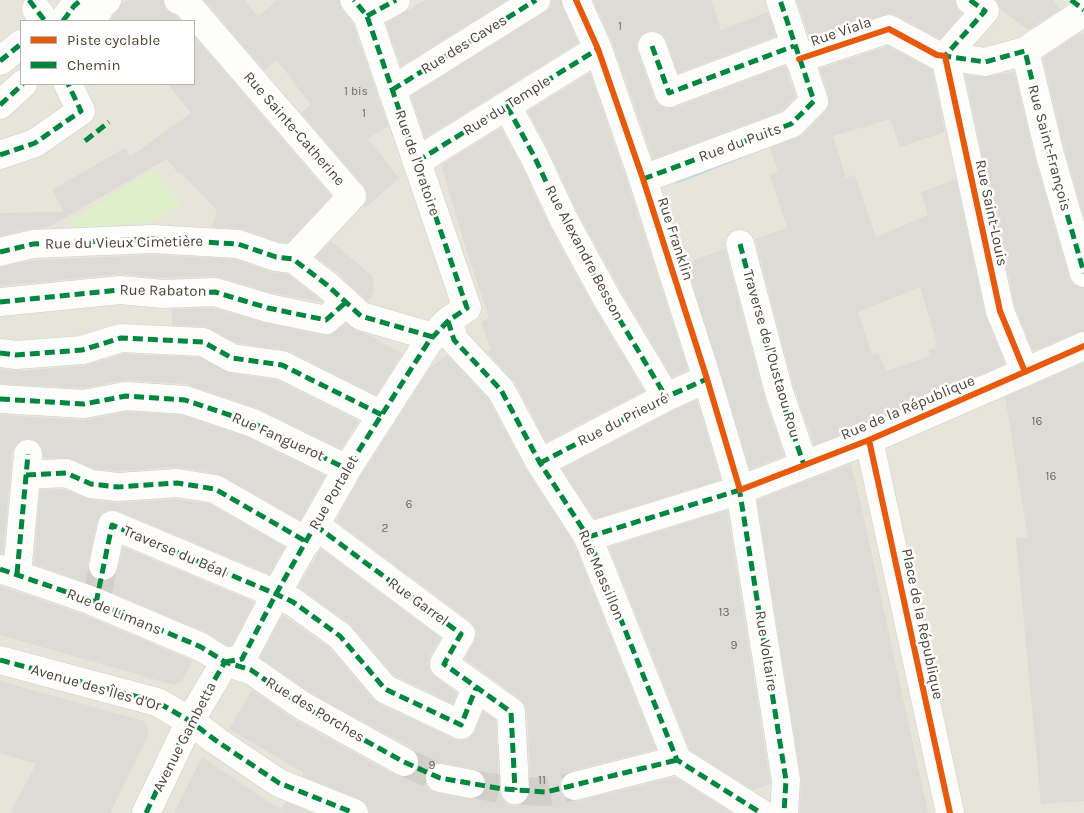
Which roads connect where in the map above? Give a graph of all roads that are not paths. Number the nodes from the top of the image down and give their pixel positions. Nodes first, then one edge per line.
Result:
1 (81, 0) edge
2 (107, 0) edge
3 (178, 0) edge
4 (396, 0) edge
5 (536, 0) edge
6 (576, 0) edge
7 (780, 0) edge
8 (1071, 0) edge
9 (978, 6) edge
10 (360, 8) edge
11 (1084, 11) edge
12 (64, 20) edge
13 (93, 20) edge
14 (20, 45) edge
15 (652, 46) dead end
16 (598, 49) junction
17 (1025, 51) junction
18 (797, 53) junction
19 (945, 56) junction
20 (0, 61) edge
21 (22, 85) edge
22 (68, 85) edge
23 (392, 90) junction
24 (0, 105) edge
25 (507, 106) junction
26 (0, 155) edge
27 (416, 160) junction
28 (643, 179) junction
29 (740, 244) dead end
30 (0, 252) edge
31 (293, 259) junction
32 (1084, 273) edge
33 (0, 302) edge
34 (346, 302) junction
35 (441, 329) junction
36 (1084, 346) edge
37 (0, 353) edge
38 (1025, 372) junction
39 (707, 378) junction
40 (666, 397) junction
41 (0, 399) edge
42 (382, 415) junction
43 (869, 440) junction
44 (540, 463) junction
45 (804, 465) junction
46 (347, 469) junction
47 (740, 490) junction
48 (311, 534) junction
49 (588, 537) junction
50 (104, 566) tunnel mouth
51 (8, 571) edge
52 (276, 594) junction
53 (0, 660) edge
54 (225, 662) junction
55 (476, 688) junction
56 (190, 721) junction
57 (677, 760) junction
58 (404, 762) tunnel mouth
59 (440, 778) tunnel mouth
60 (471, 784) tunnel mouth
61 (575, 786) tunnel mouth
62 (513, 790) dead end
63 (146, 813) edge
64 (354, 813) edge
65 (761, 813) edge
66 (784, 813) edge
67 (950, 813) edge

1 - 12 street
2 - 13 street
3 - 31 street, Rue Sainte-Catherine
4 - 10 street
5 - 23 street, Rue des Caves
6 - 16 street, Rue Franklin
7 - 18 street, Rue du Puits
8 - 11 street
9 - 19 street
10 - 23 street, Rue de l'Oratoire
11 - 17 street, Rue Viala
14 - 20 street
15 - 18 street, Rue Viala
16 - 25 street, Rue du Temple
16 - 28 street, Rue Franklin
17 - 19 street, Rue Viala
17 - 32 street, Rue Saint-François
18 - 19 street, Rue Viala
18 - 28 street, Rue du Puits
19 - 38 street, Rue Saint-Louis
21 - 24 street
22 - 26 street
23 - 27 street, Rue de l'Oratoire
25 - 27 street, Rue du Temple
25 - 40 street, Rue Alexandre Besson
27 - 35 street, Rue de l'Oratoire
28 - 39 street, Rue Franklin
29 - 45 street, Traverse de l'Oustaou Rou
30 - 31 street, Rue du Vieux Cimetière
31 - 34 street, Rue du Vieux Cimetière
33 - 34 street, Rue Rabaton
34 - 35 street, Rue du Vieux Cimetière
35 - 42 street, Rue Portalet
35 - 44 street, Rue Massillon
36 - 38 street, Rue de la République
37 - 42 street
38 - 43 street, Rue de la République
39 - 40 street, Rue du Prieuré
39 - 47 street, Rue Franklin
40 - 44 street, Rue du Prieuré
41 - 46 street, Rue Fanguerot
42 - 46 street, Rue Portalet
43 - 45 street, Rue de la République
43 - 67 street, Place de la République
44 - 49 street, Rue Massillon
45 - 47 street, Rue de la République
46 - 48 street, Rue Portalet
47 - 49 street, Rue de la République
47 - 66 street, Rue Voltaire
48 - 51 street
48 - 52 street, Rue Portalet
48 - 55 street, Rue Garrel
49 - 57 street, Rue Massillon
50 - 52 street, Traverse du Béal
51 - 54 street, Rue de Limans
52 - 54 street, Rue Portalet
52 - 55 street
53 - 56 street, Avenue des Îles d'Or
54 - 56 street, Avenue Gambetta
54 - 58 street, Rue des Porches
55 - 62 street, Rue Garrel
56 - 63 street, Avenue Gambetta
56 - 64 street, Avenue des Îles d'Or
57 - 61 street
57 - 65 street
59 - 60 street

